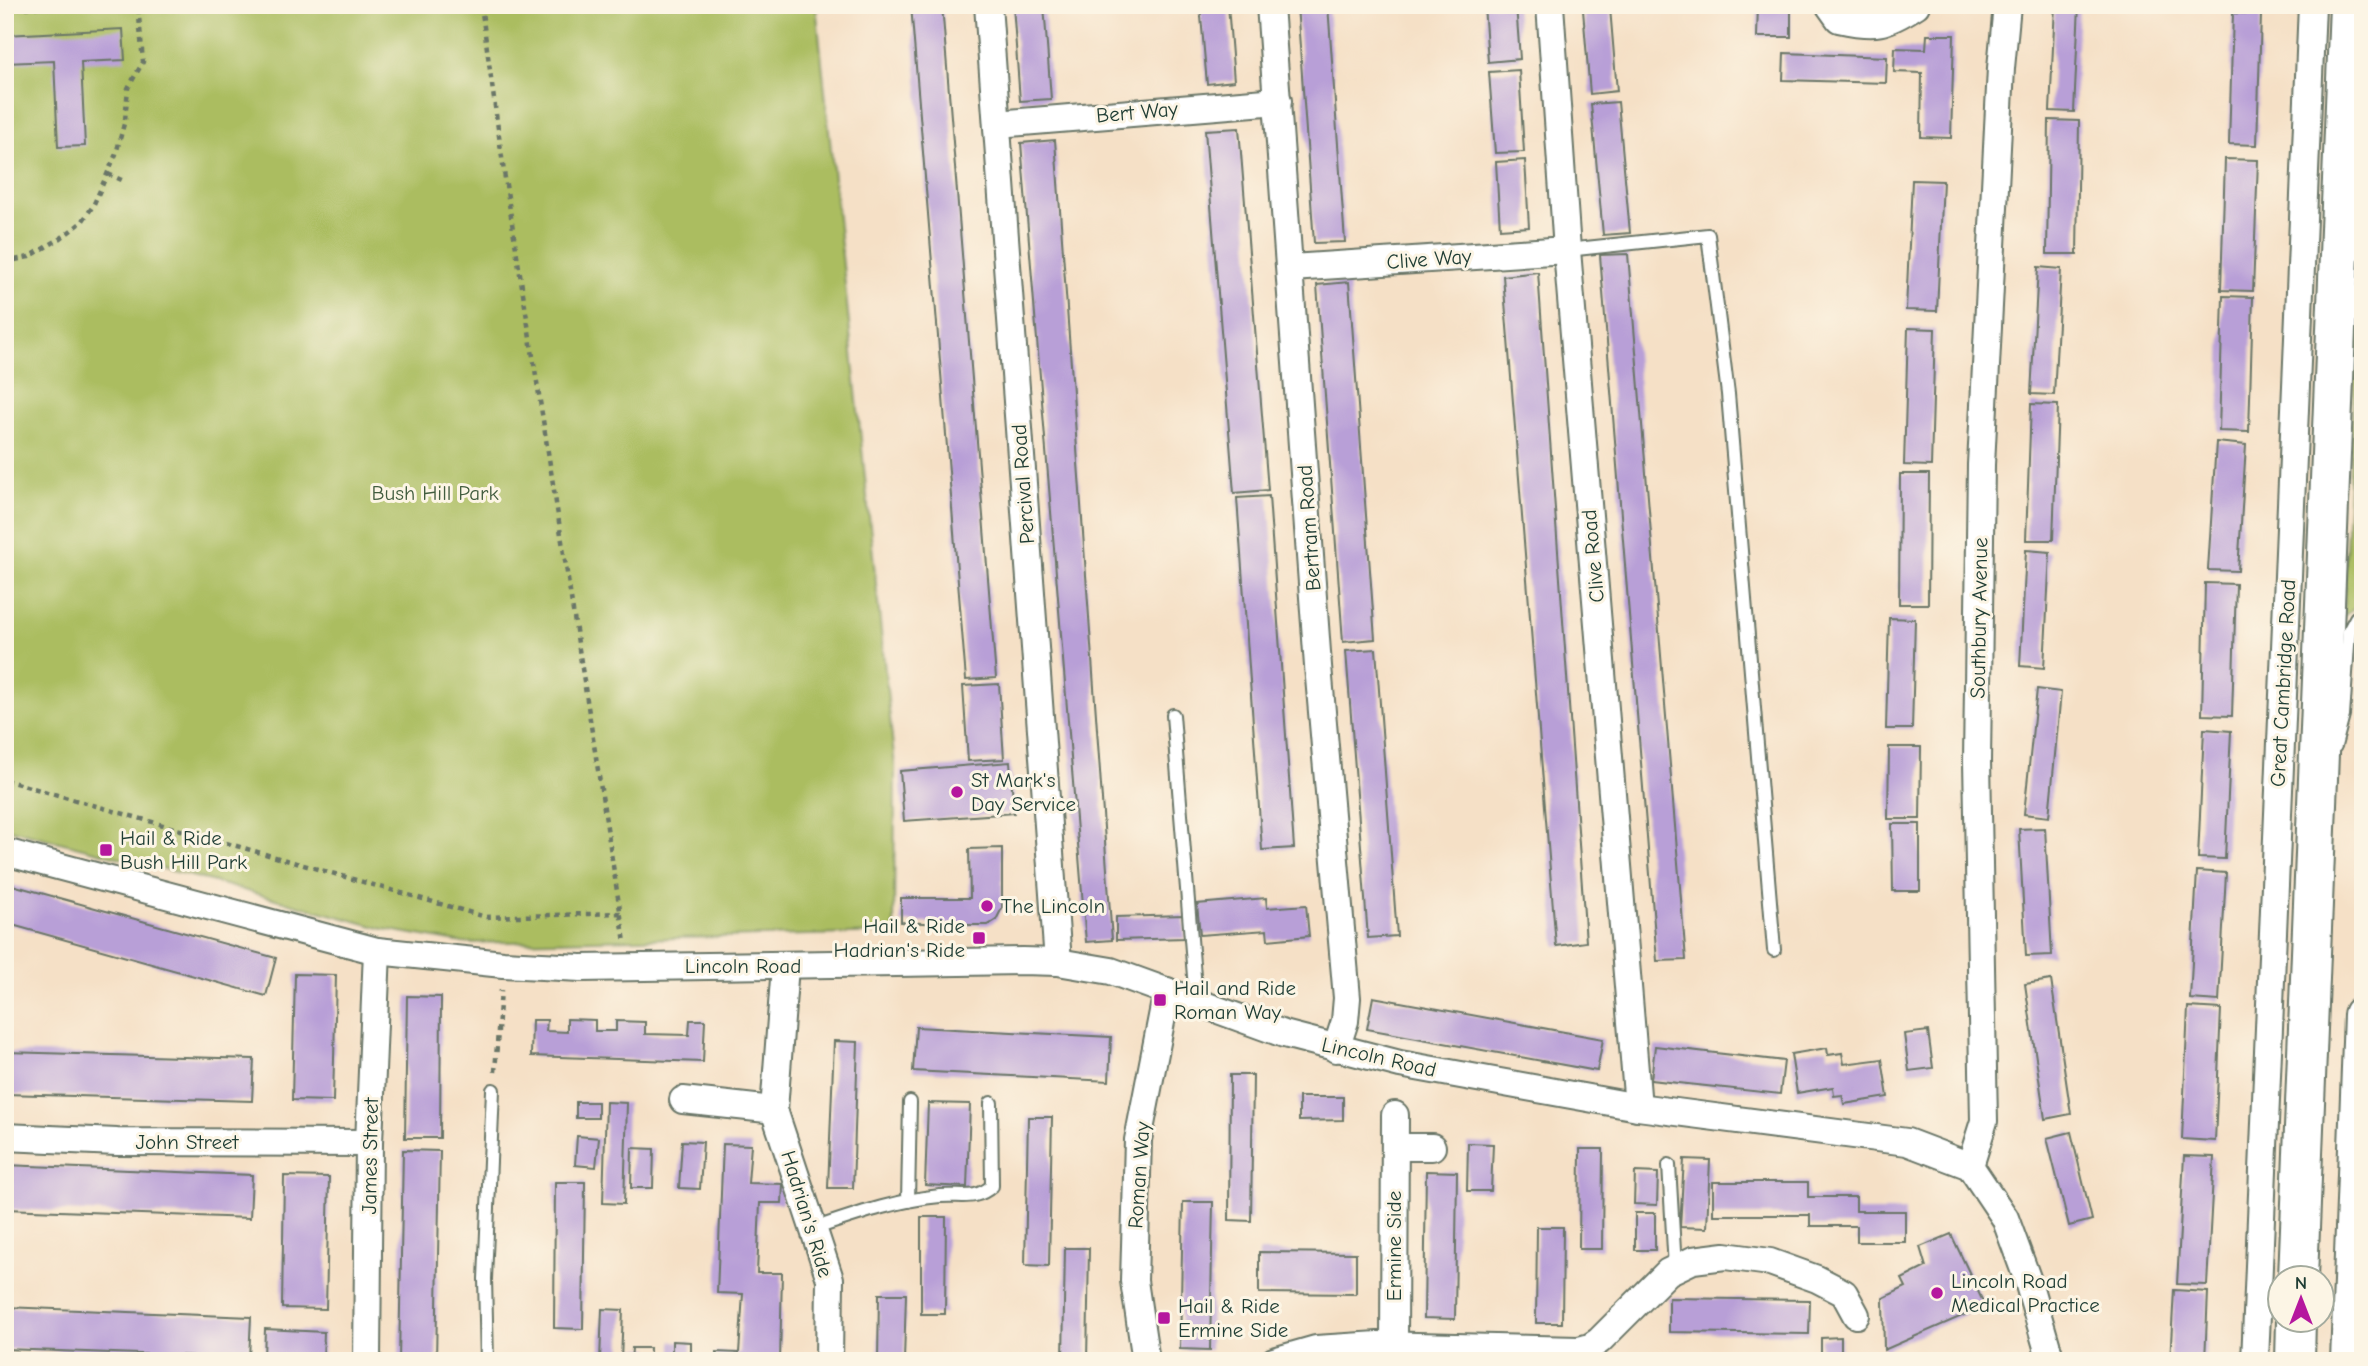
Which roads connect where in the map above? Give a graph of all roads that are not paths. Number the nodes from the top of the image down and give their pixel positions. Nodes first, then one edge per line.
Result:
1 (988, 5) edge
2 (1270, 5) edge
3 (1550, 5) edge
4 (1829, 5) edge
5 (1916, 5) edge
6 (2007, 5) edge
7 (2312, 5) edge
8 (2349, 5) edge
9 (1278, 101) junction
10 (997, 124) junction
11 (2363, 184) edge
12 (1567, 250) junction
13 (1291, 268) junction
14 (2338, 276) junction
15 (2363, 617) edge
16 (1173, 715) dead end
17 (2317, 807) junction
18 (5, 852) edge
19 (1774, 950) dead end
20 (377, 951) junction
21 (1058, 962) junction
22 (785, 966) junction
23 (1167, 991) junction
24 (1196, 1001) junction
25 (2363, 1015) edge
26 (1336, 1049) junction
27 (494, 1090) road end
28 (683, 1100) dead end
29 (910, 1102) dead end
30 (991, 1103) dead end
31 (1639, 1107) junction
32 (775, 1110) junction
33 (1395, 1115) dead end
34 (5, 1137) edge
35 (369, 1143) junction
36 (1395, 1147) junction
37 (1432, 1147) dead end
38 (1669, 1165) dead end
39 (1970, 1166) junction
40 (908, 1201) junction
41 (813, 1228) junction
42 (2299, 1264) edge
43 (1675, 1268) junction
44 (1856, 1315) dead end
45 (2296, 1334) edge
46 (1394, 1345) junction
47 (2347, 1359) edge
48 (367, 1361) edge
49 (487, 1361) edge
50 (829, 1361) edge
51 (1146, 1361) edge
52 (1274, 1361) edge
53 (2051, 1361) edge
54 (2255, 1361) edge
55 (2295, 1361) edge

1 - 10 street, Percival Road
2 - 9 street, Bertram Road
3 - 12 street, Clive Road
4 - 5 street
6 - 39 street, Southbury Avenue
7 - 54 street, Great Cambridge Road
8 - 14 main road, Great Cambridge Road
9 - 10 street, Bert Way
9 - 13 street, Bertram Road
10 - 21 street, Percival Road
11 - 14 main road
12 - 13 street, Clive Way
12 - 19 lane
12 - 31 street, Clive Road
13 - 26 street, Bertram Road
14 - 17 main road, Great Cambridge Road
15 - 17 lane
16 - 24 lane
17 - 42 main road, Great Cambridge Road
18 - 20 street, Lincoln Road
20 - 22 street, Lincoln Road
20 - 35 street, James Street
21 - 22 street, Lincoln Road
21 - 23 street, Lincoln Road
22 - 32 street, Hadrian's Ride
23 - 24 street, Lincoln Road
23 - 51 street, Roman Way
24 - 26 street, Lincoln Road
25 - 47 main road
26 - 31 street, Lincoln Road
27 - 49 lane
28 - 32 street
29 - 40 lane
30 - 40 lane
31 - 39 street, Lincoln Road
32 - 41 street, Hadrian's Ride
33 - 36 street, Ermine Side
34 - 35 street, John Street
35 - 48 street, James Street
36 - 37 street
36 - 46 street, Ermine Side
38 - 43 lane
39 - 53 street
40 - 41 lane
41 - 50 street, Hadrian's Ride
43 - 44 street
43 - 46 street
45 - 55 main road
46 - 52 street

